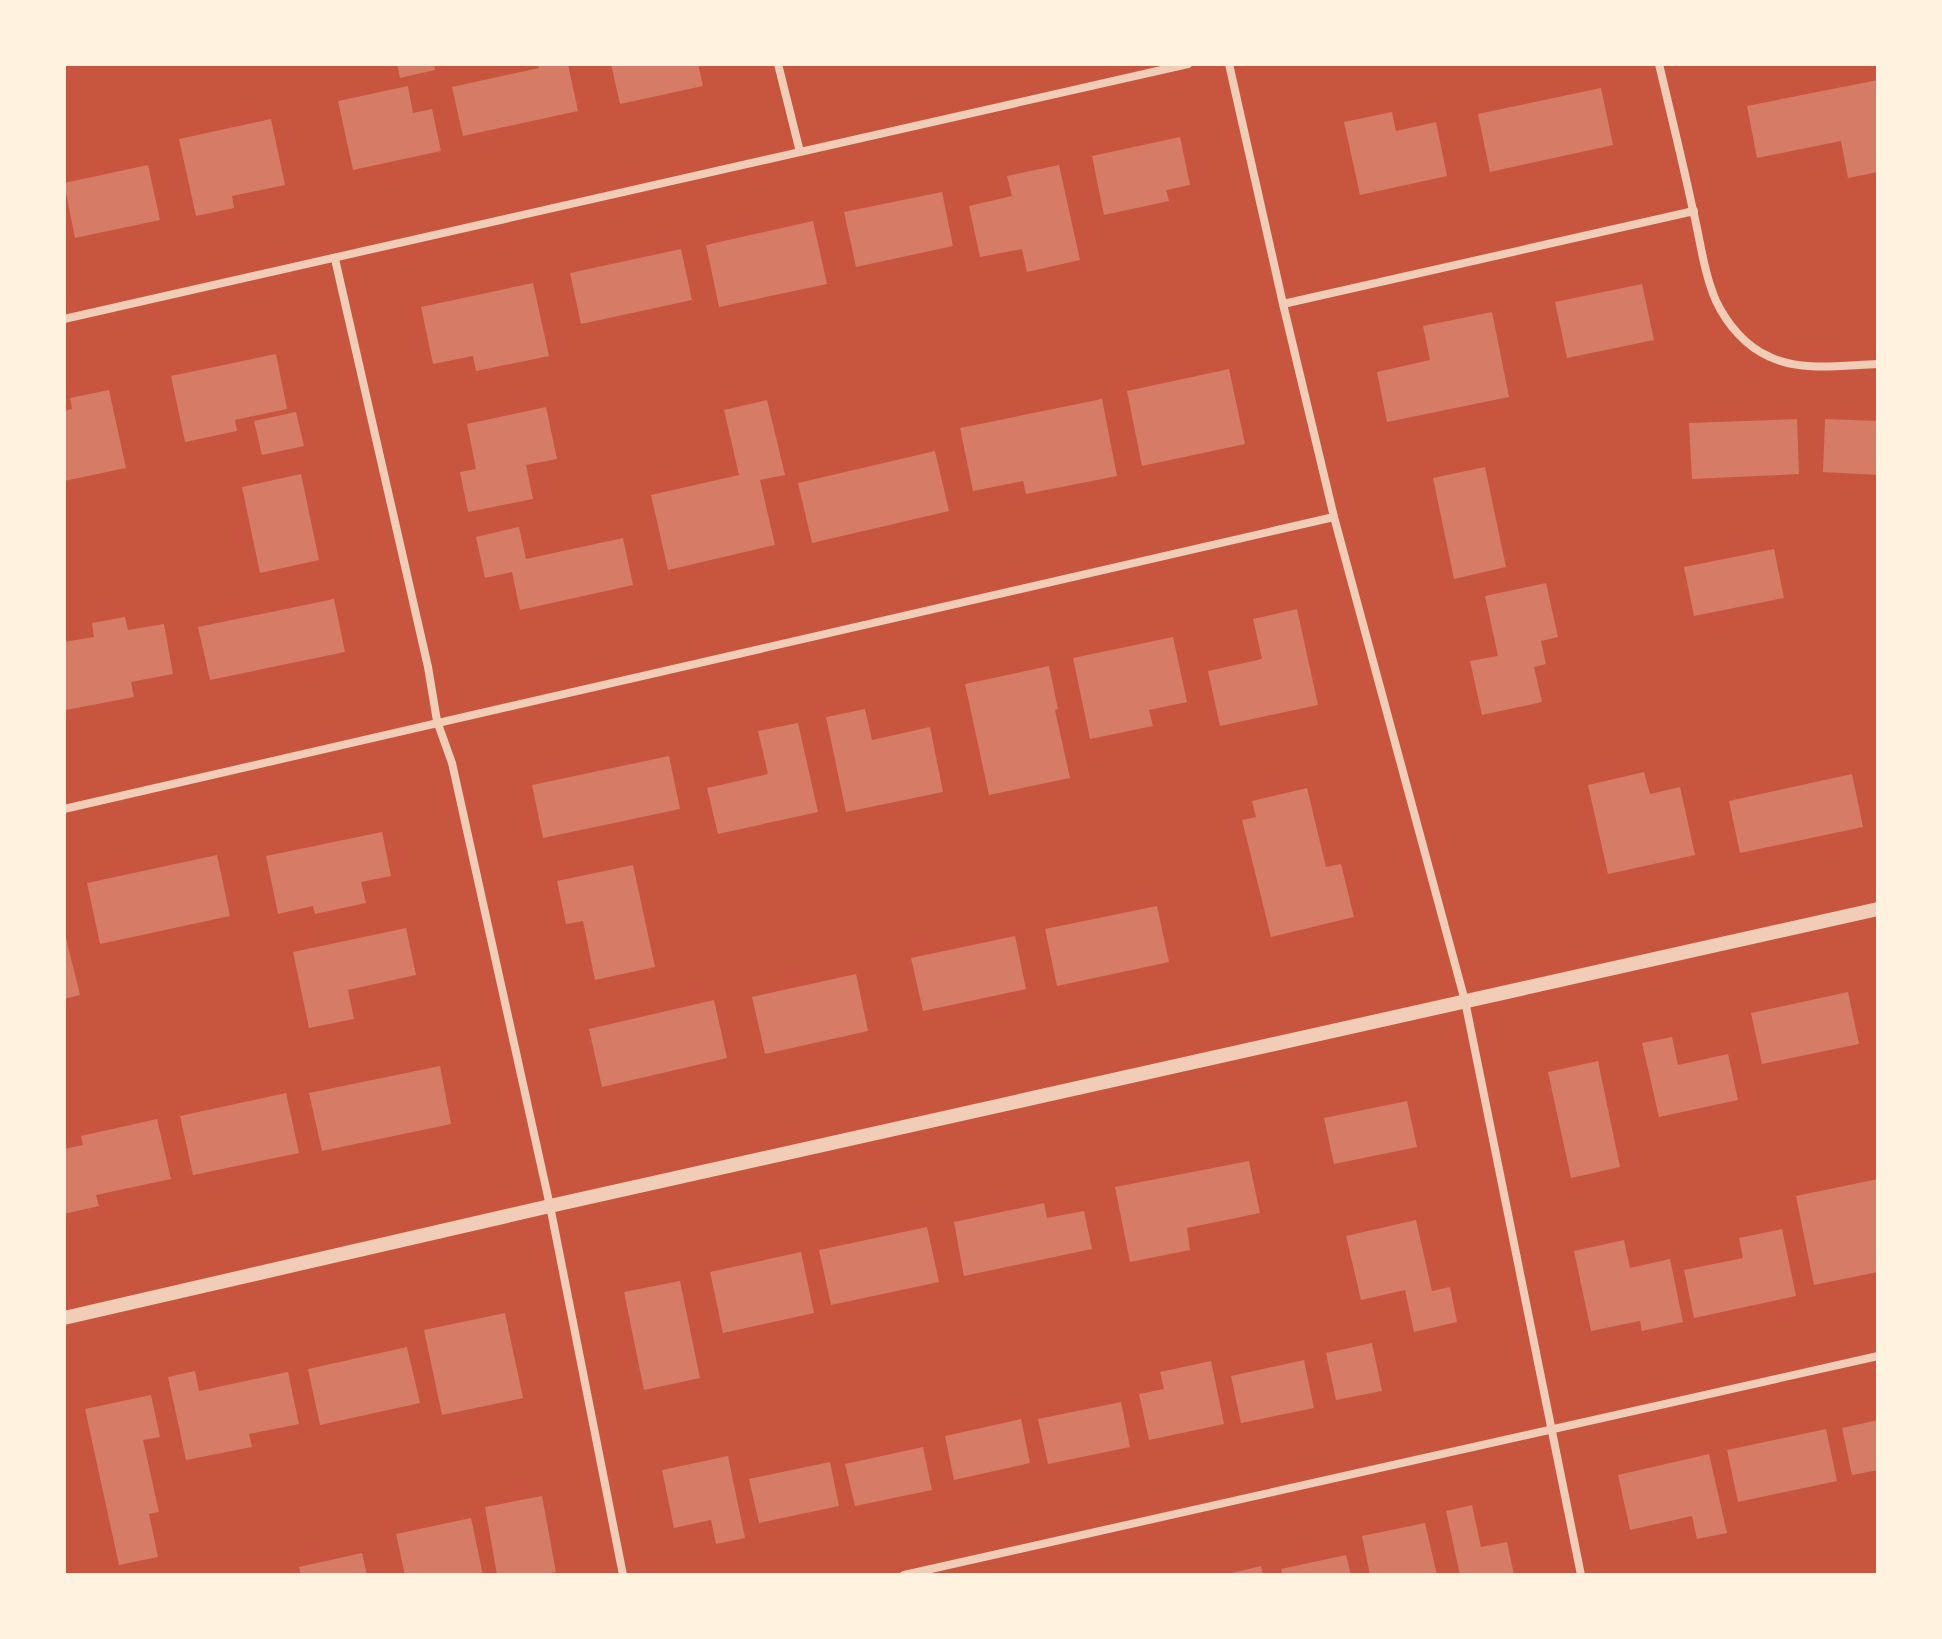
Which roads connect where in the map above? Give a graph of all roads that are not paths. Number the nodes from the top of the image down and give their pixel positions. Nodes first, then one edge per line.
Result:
1 (778, 64) edge
2 (1188, 64) edge
3 (1229, 64) edge
4 (1659, 64) edge
5 (800, 152) junction
6 (1694, 211) junction
7 (335, 259) junction
8 (1283, 304) junction
9 (64, 319) edge
10 (1878, 364) edge
11 (1334, 517) junction
12 (437, 721) junction
13 (64, 809) edge
14 (1878, 909) edge
15 (1465, 1001) junction
16 (550, 1206) junction
17 (64, 1318) edge
18 (1878, 1356) edge
19 (1551, 1430) junction
20 (623, 1575) edge
21 (904, 1575) edge
22 (1581, 1575) edge

1 - 5 street
2 - 5 street
3 - 8 street
4 - 6 street
5 - 7 street
6 - 8 street
6 - 10 street
7 - 9 street
7 - 12 street
8 - 11 street
11 - 12 street
11 - 15 street
12 - 13 street
12 - 16 street
14 - 15 street
15 - 16 street
15 - 19 street
16 - 17 street
16 - 20 street
18 - 19 street
19 - 21 street
19 - 22 street

